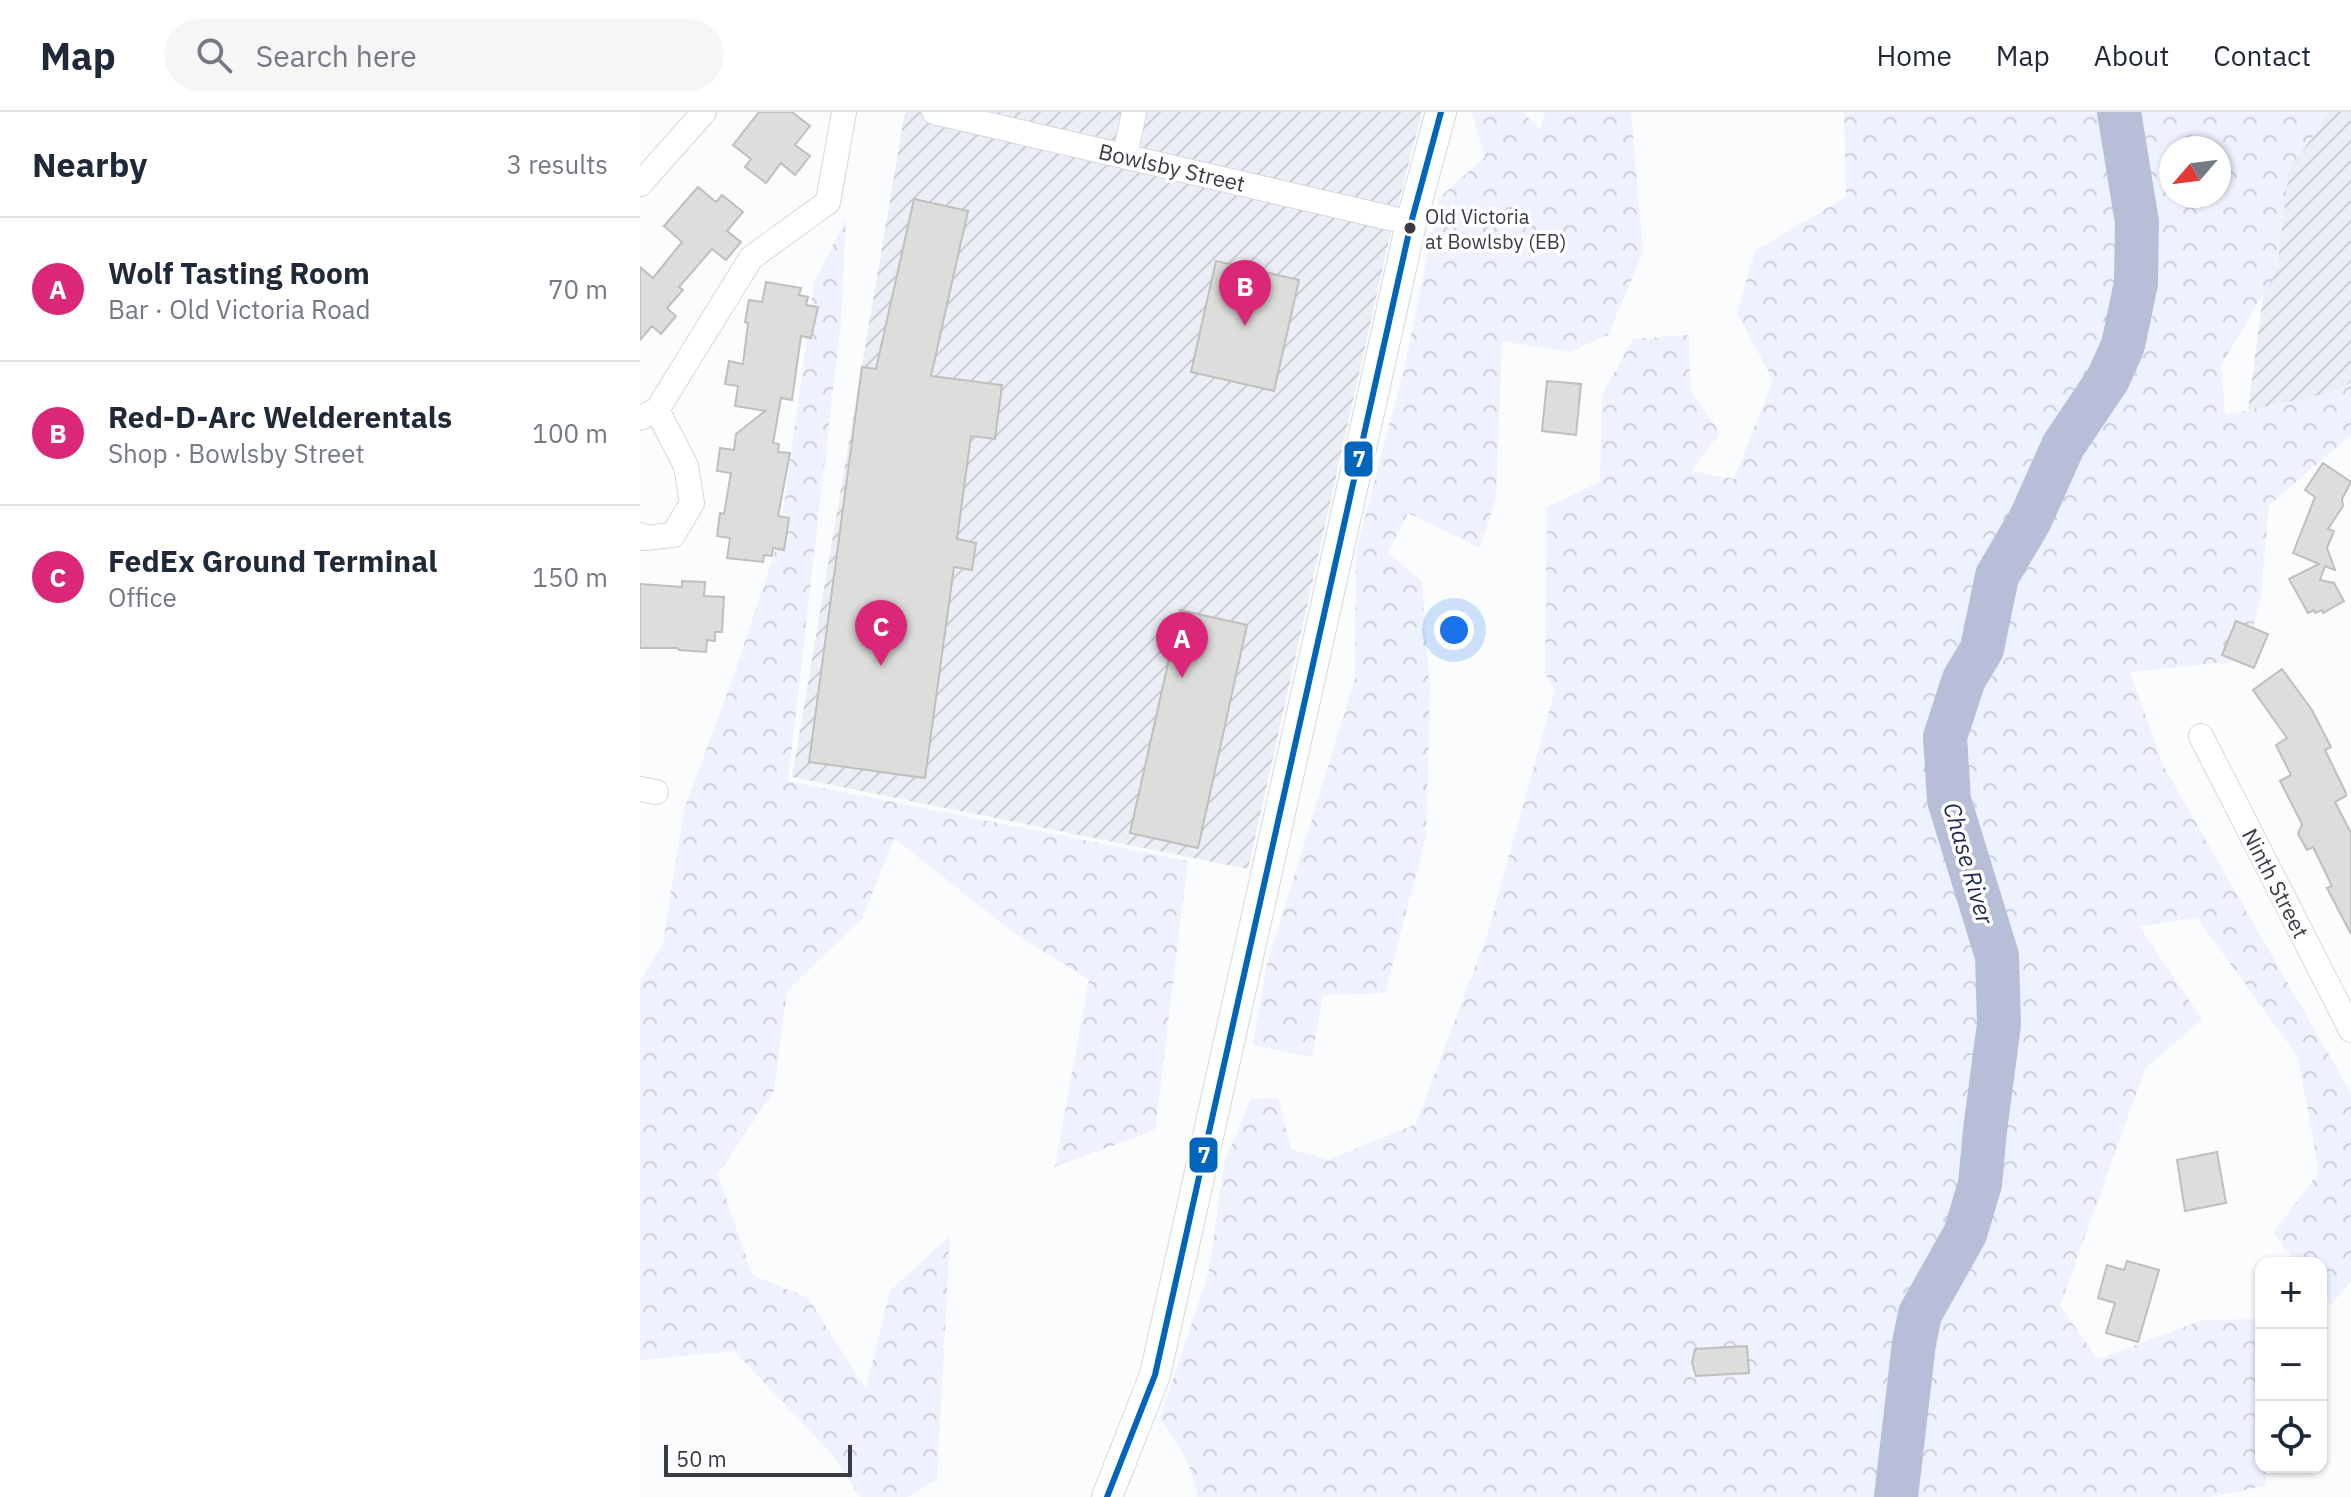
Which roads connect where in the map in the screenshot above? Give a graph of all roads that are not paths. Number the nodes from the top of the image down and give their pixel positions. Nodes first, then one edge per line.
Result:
1 (704, 112) edge
2 (844, 112) edge
3 (934, 112) edge
4 (1134, 112) edge
5 (1441, 112) edge
6 (1125, 156) junction
7 (640, 184) edge
8 (1411, 223) junction
9 (649, 414) edge
10 (640, 535) edge
11 (2201, 736) dead end
12 (2351, 1030) edge
13 (1107, 1497) edge

1 - 7 street
2 - 9 street
3 - 6 street, Bowlsby Street
4 - 6 street
5 - 8 street
6 - 8 street, Bowlsby Street
8 - 13 street
9 - 10 street
11 - 12 street, Ninth Street

